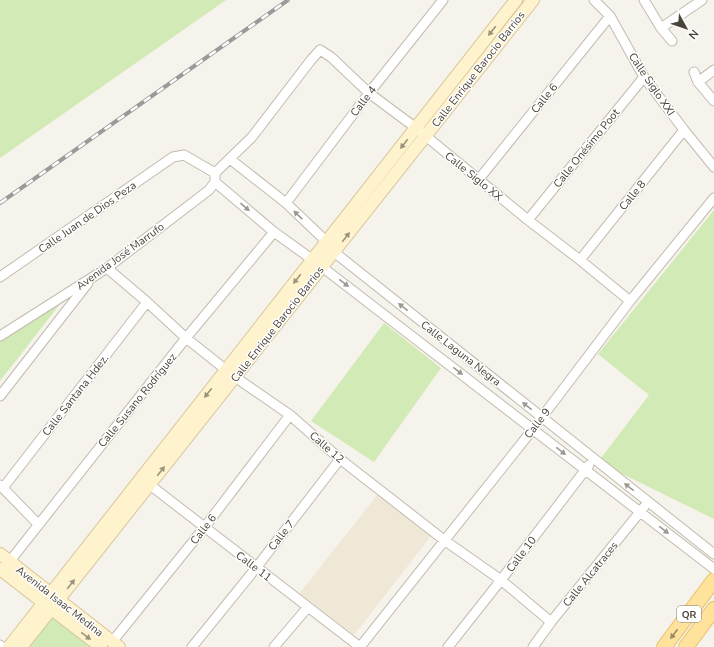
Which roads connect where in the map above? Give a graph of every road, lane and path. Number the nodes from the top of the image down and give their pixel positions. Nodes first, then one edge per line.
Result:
1 (443, 0) edge
2 (516, 0) edge
3 (533, 0) edge
4 (594, 0) edge
5 (644, 0) edge
6 (702, 0) edge
7 (610, 16) junction
8 (661, 28) junction
9 (672, 41) dead end
10 (714, 70) edge
11 (694, 72) dead end
12 (644, 76) junction
13 (698, 82) junction
14 (369, 93) junction
15 (714, 101) edge
16 (416, 128) junction
17 (684, 130) junction
18 (425, 137) junction
19 (173, 157) joint
20 (230, 159) junction
21 (714, 167) edge
22 (215, 177) junction
23 (479, 180) junction
24 (714, 198) edge
25 (286, 203) junction
26 (528, 220) junction
27 (274, 232) junction
28 (327, 242) junction
29 (334, 252) junction
30 (580, 260) junction
31 (317, 263) junction
32 (107, 268) junction
33 (0, 277) edge
34 (93, 277) junction
35 (630, 301) junction
36 (147, 302) junction
37 (0, 336) edge
38 (186, 338) junction
39 (454, 348) junction
40 (444, 361) junction
41 (231, 373) junction
42 (0, 396) edge
43 (290, 415) junction
44 (541, 417) junction
45 (533, 429) junction
46 (340, 459) junction
47 (594, 459) junction
48 (585, 469) junction
49 (150, 485) junction
50 (2, 486) edge
51 (648, 502) junction
52 (640, 512) junction
53 (38, 524) junction
54 (204, 528) junction
55 (444, 540) junction
56 (714, 554) edge
57 (3, 564) edge
58 (256, 568) junction
59 (714, 569) edge
60 (501, 580) junction
61 (714, 580) edge
62 (51, 601) junction
63 (308, 607) junction
64 (714, 609) edge
65 (551, 622) junction
66 (116, 644) edge
67 (0, 645) edge
68 (2, 647) edge
69 (9, 647) edge
70 (21, 647) edge
71 (101, 647) edge
72 (192, 647) edge
73 (274, 647) edge
74 (360, 647) edge
75 (448, 647) edge
76 (533, 647) edge
77 (664, 647) edge
78 (686, 647) edge

1 - 14 street, Calle 4
2 -> 16 street, Calle Enrique Barocio Barrios
3 - 18 street, Calle Enrique Barocio Barrios
4 - 7 street, Calle Siglo XXI
5 - 8 street
6 - 8 street
7 - 12 street, Calle Siglo XXI
7 - 23 street, Calle 6
8 - 9 street
10 - 13 street
11 - 13 street
12 - 17 street, Calle Siglo XXI
12 - 26 street, Calle Onésimo Poot
13 - 15 street
14 - 16 street, Calle Siglo XX
14 - 20 street, Calle Siglo XX
14 - 25 street, Calle 4
16 - 18 street, Calle Siglo XX
16 -> 28 street, Calle Enrique Barocio Barrios
17 - 21 street, Calle Siglo XXI
17 - 30 street, Calle 8
18 - 23 street, Calle Siglo XX
29 -> 18 street, Calle Enrique Barocio Barrios
19 - 22 street, Calle Laguna Negra
19 - 33 street, Calle Juan de Dios Peza
20 - 22 street
20 - 25 street, Calle Laguna Negra
22 -> 27 street, Calle Laguna Negra
22 - 32 street, Avenida José Marrufo
23 - 26 street, Calle Siglo XX
24 - 35 street, Calle 9
28 -> 25 street, Calle Laguna Negra
26 - 30 street, Calle Siglo XX
27 - 31 street, Calle Laguna Negra
27 - 38 street, Calle Susano Rodríguez
28 - 29 street, Calle Laguna Negra
28 - 31 street, Calle Enrique Barocio Barrios
29 - 31 street, Calle Enrique Barocio Barrios
39 -> 29 street, Calle Laguna Negra
30 - 35 street, Calle Siglo XX
31 -> 40 street, Calle Laguna Negra
31 - 41 street, Calle Enrique Barocio Barrios
32 - 34 street, Avenida José Marrufo
32 - 36 street, Calle 12
34 - 37 street, Avenida José Marrufo
34 - 42 street
35 - 44 street, Calle 9
36 - 38 street, Calle 12
36 - 50 street, Calle Santana Hdez.
38 - 41 street, Calle 12
38 - 53 street, Calle Susano Rodríguez
39 - 40 street
44 -> 39 street, Calle Laguna Negra
40 -> 45 street, Calle Laguna Negra
41 - 43 street, Calle 12
49 -> 41 street, Calle Enrique Barocio Barrios
41 -> 62 street, Calle Enrique Barocio Barrios
43 - 46 street, Calle 12
43 - 54 street, Calle 6
44 - 45 street, Calle 9
44 - 47 street, Calle Laguna Negra
45 -> 48 street, Calle Laguna Negra
45 - 55 street, Calle 9
46 - 55 street, Calle 12
46 - 58 street, Calle 7
47 - 48 street, Calle 10
51 -> 47 street, Calle Laguna Negra
48 - 52 street, Calle Laguna Negra
48 - 60 street, Calle 10
49 - 54 street, Calle 11
62 -> 49 street, Calle Enrique Barocio Barrios
50 - 53 street
51 - 52 street, Calle Alcatraces
51 - 56 street, Calle Laguna Negra
52 -> 59 street, Calle Laguna Negra
52 - 65 street, Calle Alcatraces
53 - 57 street, Calle Susano Rodríguez
54 - 58 street, Calle 11
54 - 66 street, Calle 6
55 - 60 street, Calle 12
55 - 74 street, Calle 9
57 - 62 street, Avenida Isaac Medina
58 - 63 street, Calle 11
58 - 72 street, Calle 7
60 - 65 street, Calle 12
60 - 75 street, Calle 10
61 -> 77 main road, QR
62 - 66 street, Avenida Isaac Medina
62 - 69 street, Calle Enrique Barocio Barrios
62 - 70 street, Calle Enrique Barocio Barrios
62 -> 71 street, Avenida Isaac Medina
63 - 73 street
63 - 74 street, Calle 11
64 - 78 main road, QR
65 - 76 street, Calle Alcatraces
67 - 68 street

